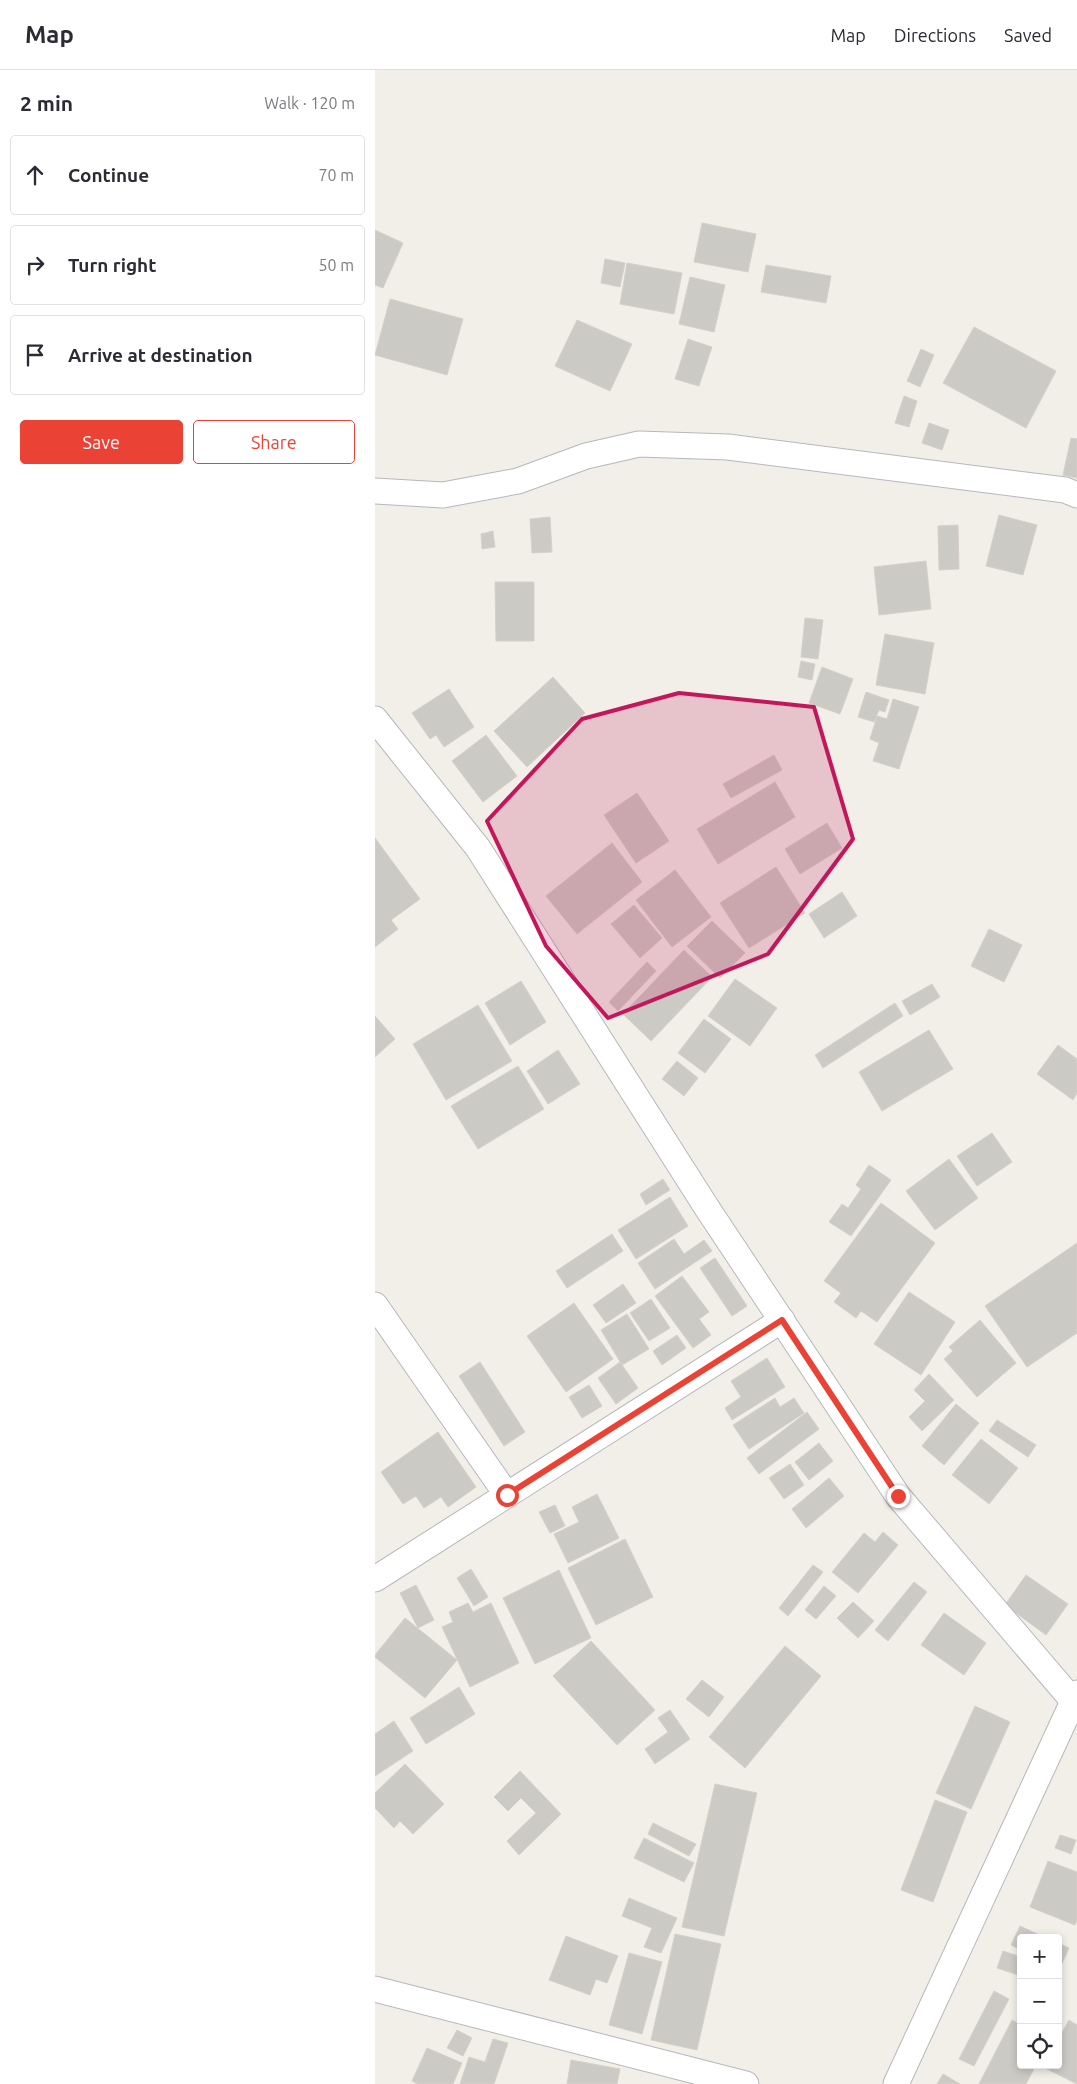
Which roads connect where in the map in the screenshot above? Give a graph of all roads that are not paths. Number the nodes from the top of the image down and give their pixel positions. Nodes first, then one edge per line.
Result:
1 (375, 491) edge
2 (1077, 494) edge
3 (375, 719) edge
4 (375, 1305) edge
5 (782, 1320) junction
6 (507, 1495) junction
7 (375, 1579) edge
8 (1075, 1698) edge
9 (375, 1989) edge
10 (746, 2084) edge
11 (896, 2084) edge

1 - 2 street
3 - 5 street
4 - 6 street
5 - 6 street
5 - 8 street
6 - 7 street
8 - 11 street
9 - 10 street

